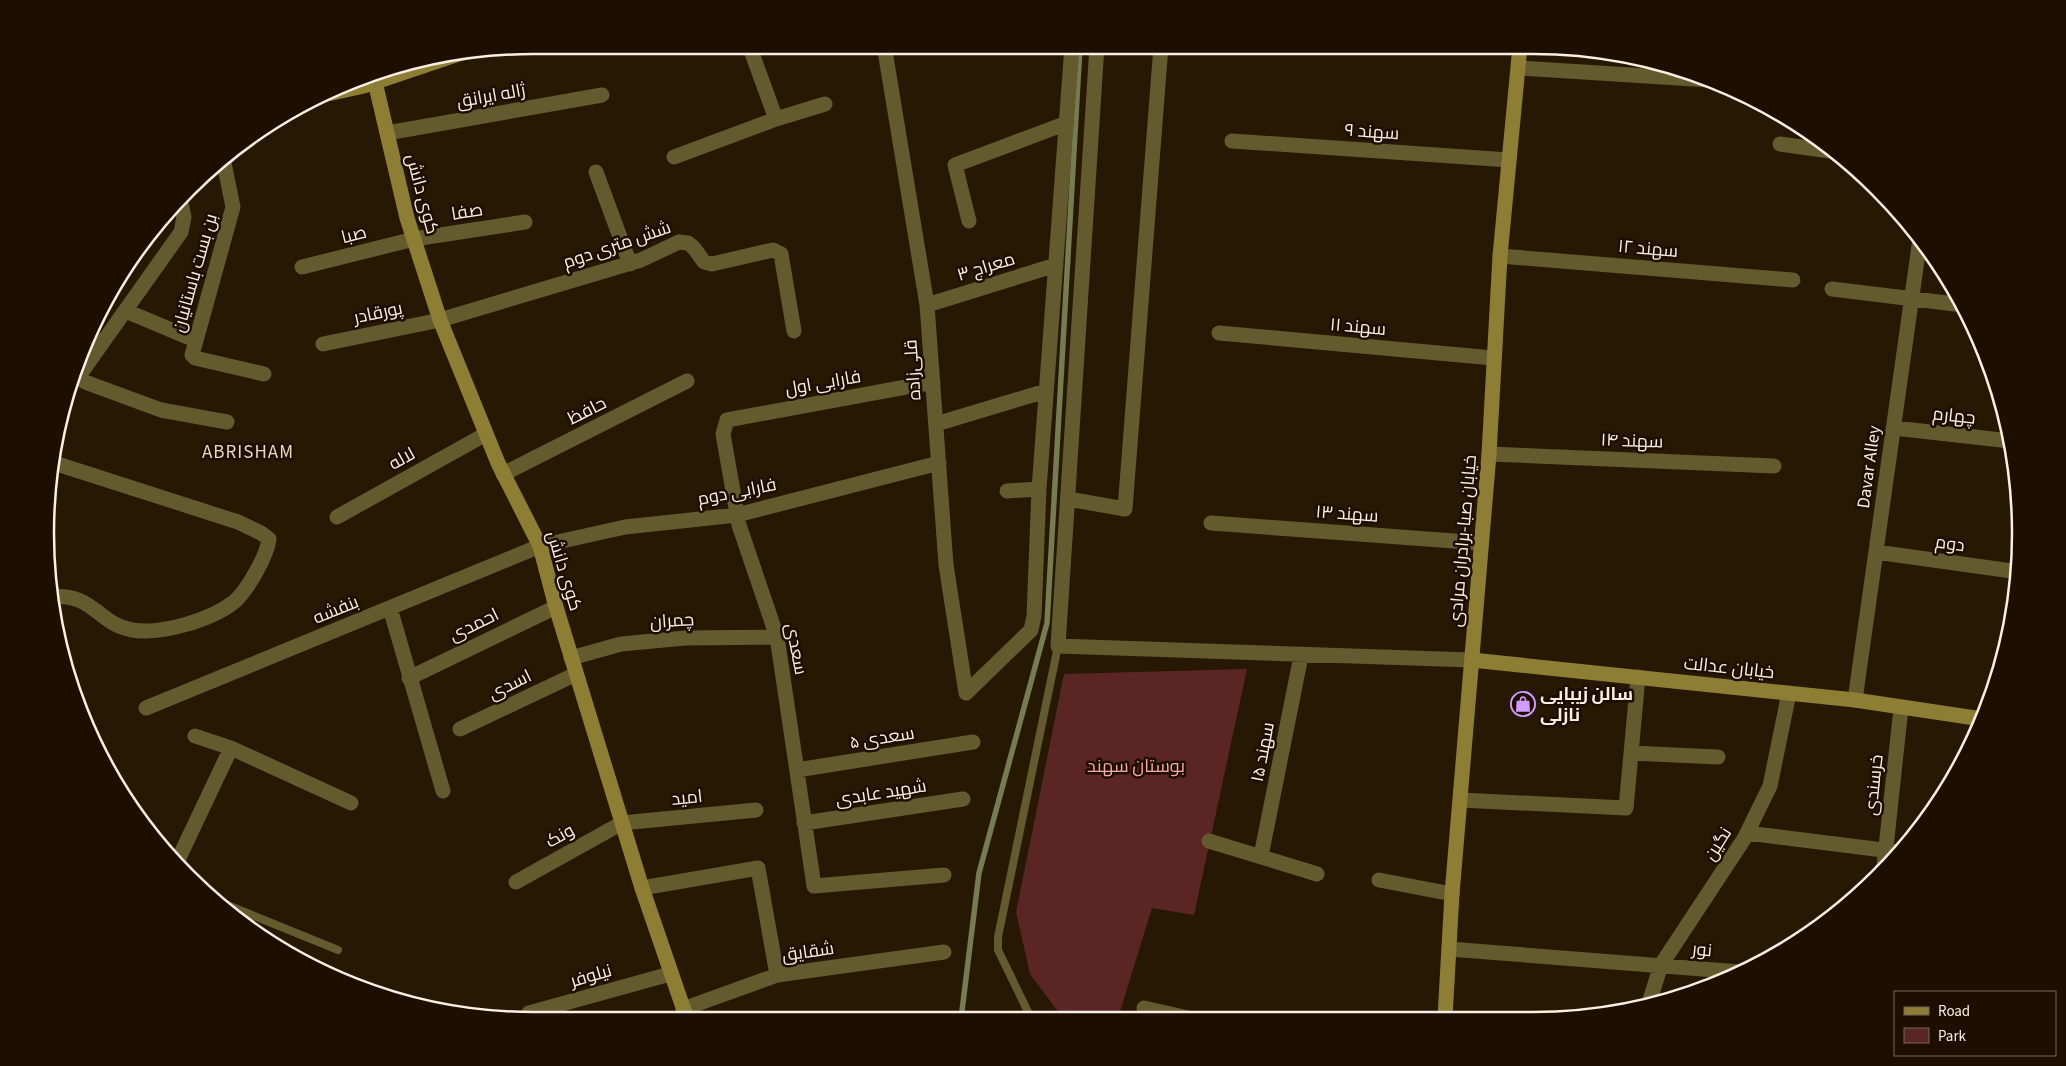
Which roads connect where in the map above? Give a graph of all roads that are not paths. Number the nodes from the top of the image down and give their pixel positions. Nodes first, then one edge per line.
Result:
1 (752, 54) edge
2 (885, 54) edge
3 (1071, 54) edge
4 (1096, 54) edge
5 (1160, 54) edge
6 (1520, 54) edge
7 (1524, 54) edge
8 (1520, 68) junction
9 (1686, 79) edge
10 (368, 83) edge
11 (602, 95) dead end
12 (825, 104) dead end
13 (776, 119) junction
14 (1066, 123) junction
15 (387, 133) junction
16 (1232, 141) dead end
17 (1780, 144) dead end
18 (1820, 150) edge
19 (674, 157) dead end
20 (1509, 160) junction
21 (225, 167) edge
22 (596, 172) dead end
23 (182, 207) edge
24 (969, 221) dead end
25 (526, 222) dead end
26 (414, 239) junction
27 (1919, 249) edge
28 (1500, 256) junction
29 (630, 264) junction
30 (1056, 265) junction
31 (302, 267) dead end
32 (1793, 280) dead end
33 (1832, 289) dead end
34 (1912, 298) junction
35 (927, 305) junction
36 (1954, 305) edge
37 (126, 311) junction
38 (440, 320) junction
39 (794, 331) dead end
40 (1219, 333) dead end
41 (196, 340) junction
42 (323, 344) dead end
43 (1493, 358) junction
44 (82, 372) edge
45 (81, 374) edge
46 (264, 374) dead end
47 (687, 381) dead end
48 (933, 382) junction
49 (1046, 391) junction
50 (227, 422) dead end
51 (936, 424) junction
52 (724, 425) joint
53 (1894, 428) junction
54 (486, 434) junction
55 (2003, 440) edge
56 (1489, 454) junction
57 (939, 463) junction
58 (59, 465) edge
59 (1774, 466) dead end
60 (503, 474) junction
61 (1039, 489) junction
62 (1007, 491) dead end
63 (1068, 499) junction
64 (737, 515) junction
65 (337, 517) dead end
66 (1211, 523) dead end
67 (1481, 543) junction
68 (540, 546) junction
69 (1876, 552) junction
70 (2010, 571) edge
71 (58, 597) edge
72 (556, 607) junction
73 (390, 608) junction
74 (777, 637) junction
75 (1058, 646) junction
76 (1301, 656) junction
77 (571, 658) junction
78 (1472, 660) junction
79 (576, 674) junction
80 (1638, 677) junction
81 (409, 678) junction
82 (1789, 693) junction
83 (1855, 700) junction
84 (146, 708) dead end
85 (1901, 708) junction
86 (1975, 718) edge
87 (460, 729) dead end
88 (195, 736) dead end
89 (974, 742) dead end
90 (231, 748) junction
91 (1631, 753) junction
92 (1718, 757) dead end
93 (796, 770) junction
94 (443, 791) dead end
95 (963, 799) dead end
96 (1460, 800) junction
97 (351, 804) dead end
98 (756, 810) dead end
99 (622, 823) junction
100 (804, 823) junction
101 (1747, 833) junction
102 (1209, 840) dead end
103 (1892, 851) edge
104 (180, 856) edge
105 (1261, 856) junction
106 (1317, 874) dead end
107 (944, 875) dead end
108 (1379, 880) dead end
109 (516, 882) dead end
110 (642, 888) junction
111 (1452, 894) junction
112 (236, 909) edge
113 (1449, 949) junction
114 (338, 950) dead end
115 (944, 952) dead end
116 (1661, 965) junction
117 (1727, 971) edge
118 (670, 974) junction
119 (777, 976) junction
120 (1651, 997) edge
121 (1144, 1008) dead end
122 (533, 1012) edge
123 (684, 1012) edge
124 (690, 1012) edge
125 (1028, 1012) edge
126 (1162, 1012) edge
127 (1445, 1012) edge

1 - 13 street
2 - 35 street, قلی‌زاده
3 - 14 street
4 - 63 street
5 - 63 street
6 - 8 street
7 - 8 street
8 - 9 street
8 - 20 street, خیابان صبا-برادران مرادی
10 - 15 street, کوی دانش
11 - 15 street, ژاله ایرانق
12 - 13 street
13 - 19 street
14 - 24 street
14 - 30 street
15 - 26 street, کوی دانش
16 - 20 street, سهند ۹
17 - 18 street
20 - 28 street, خیابان صبا-برادران مرادی
21 - 41 street, بن بست باستانیان
22 - 29 street
23 - 37 street
25 - 26 street, صفا
26 - 31 street, صبا
26 - 38 street, کوی دانش
27 - 34 street, Davar Alley
28 - 32 street, سهند ۱۲
28 - 43 street, خیابان صبا-برادران مرادی
29 - 38 street, شش متری دوم
29 - 39 street, شش متری دوم
30 - 35 street, معراج ۳
30 - 49 street
33 - 34 street
34 - 36 street
34 - 53 street, Davar Alley
35 - 48 street, قلی‌زاده
37 - 41 street
37 - 44 street
38 - 42 street, پورقادر
38 - 54 street, کوی دانش
40 - 43 street, سهند ۱۱
41 - 46 street, بن بست باستانیان
43 - 56 street, خیابان صبا-برادران مرادی
45 - 50 street
47 - 60 street, حافظ
48 - 51 street, قلی‌زاده
48 - 52 street, فارابی اول
49 - 51 street
49 - 61 street
51 - 57 street, قلی‌زاده
52 - 64 street, سعدی
53 - 55 street, چهارم
53 - 69 street, Davar Alley
54 - 60 street, کوی دانش
54 - 65 street, لاله
56 - 59 street, سهند ۱۴
56 - 67 street, خیابان صبا-برادران مرادی
57 - 61 street, قلی‌زاده
57 - 64 street, فارابی دوم
58 - 71 street
60 - 68 street, کوی دانش
61 - 62 street
63 - 75 street
64 - 68 street, فارابی دوم
64 - 74 street, سعدی
66 - 67 street, سهند ۱۳
67 - 78 street, خیابان صبا-برادران مرادی
68 - 72 street, کوی دانش
68 - 73 street, بنفشه
69 - 70 street, دوم
69 - 83 street, Davar Alley
72 - 77 street, کوی دانش
72 - 81 street, احمدی
73 - 81 street
73 - 84 street, بنفشه
74 - 77 street, چمران
74 - 93 street, سعدی
75 - 76 street
75 - 125 lane
76 - 78 street
76 - 105 street, سهند ۱۵
77 - 79 street, کوی دانش
78 - 80 street, خیابان عدالت
78 - 96 street, خیابان صبا-برادران مرادی
79 - 87 street, اسدی
79 - 99 street, کوی دانش
80 - 82 street, خیابان عدالت
80 - 91 street
81 - 94 street
82 - 83 street, خیابان عدالت
82 - 101 street, نگین
83 - 85 street, خیابان عدالت
85 - 86 street, خیابان عدالت
85 - 103 street, خرسندی
88 - 90 street
89 - 93 street, سعدی ۵
90 - 97 street
90 - 104 street
91 - 92 street
91 - 96 street
93 - 100 street, سعدی
95 - 100 street, شهید عابدی
96 - 111 street, خیابان صبا-برادران مرادی
98 - 99 street, امید
99 - 109 street, ونک
99 - 110 street, کوی دانش
100 - 107 street, سعدی
101 - 103 street
101 - 116 street, نگین
102 - 105 street
105 - 106 street
108 - 111 street
110 - 118 street, کوی دانش
110 - 119 street
111 - 113 street, خیابان صبا-برادران مرادی
112 - 114 lane
113 - 116 street, نور
113 - 127 street, خیابان صبا-برادران مرادی
115 - 119 street, شقایق
116 - 117 street, نور
116 - 120 street, نگین
118 - 122 street, نیلوفر
118 - 123 street, کوی دانش
119 - 124 street, شقایق
121 - 126 street

